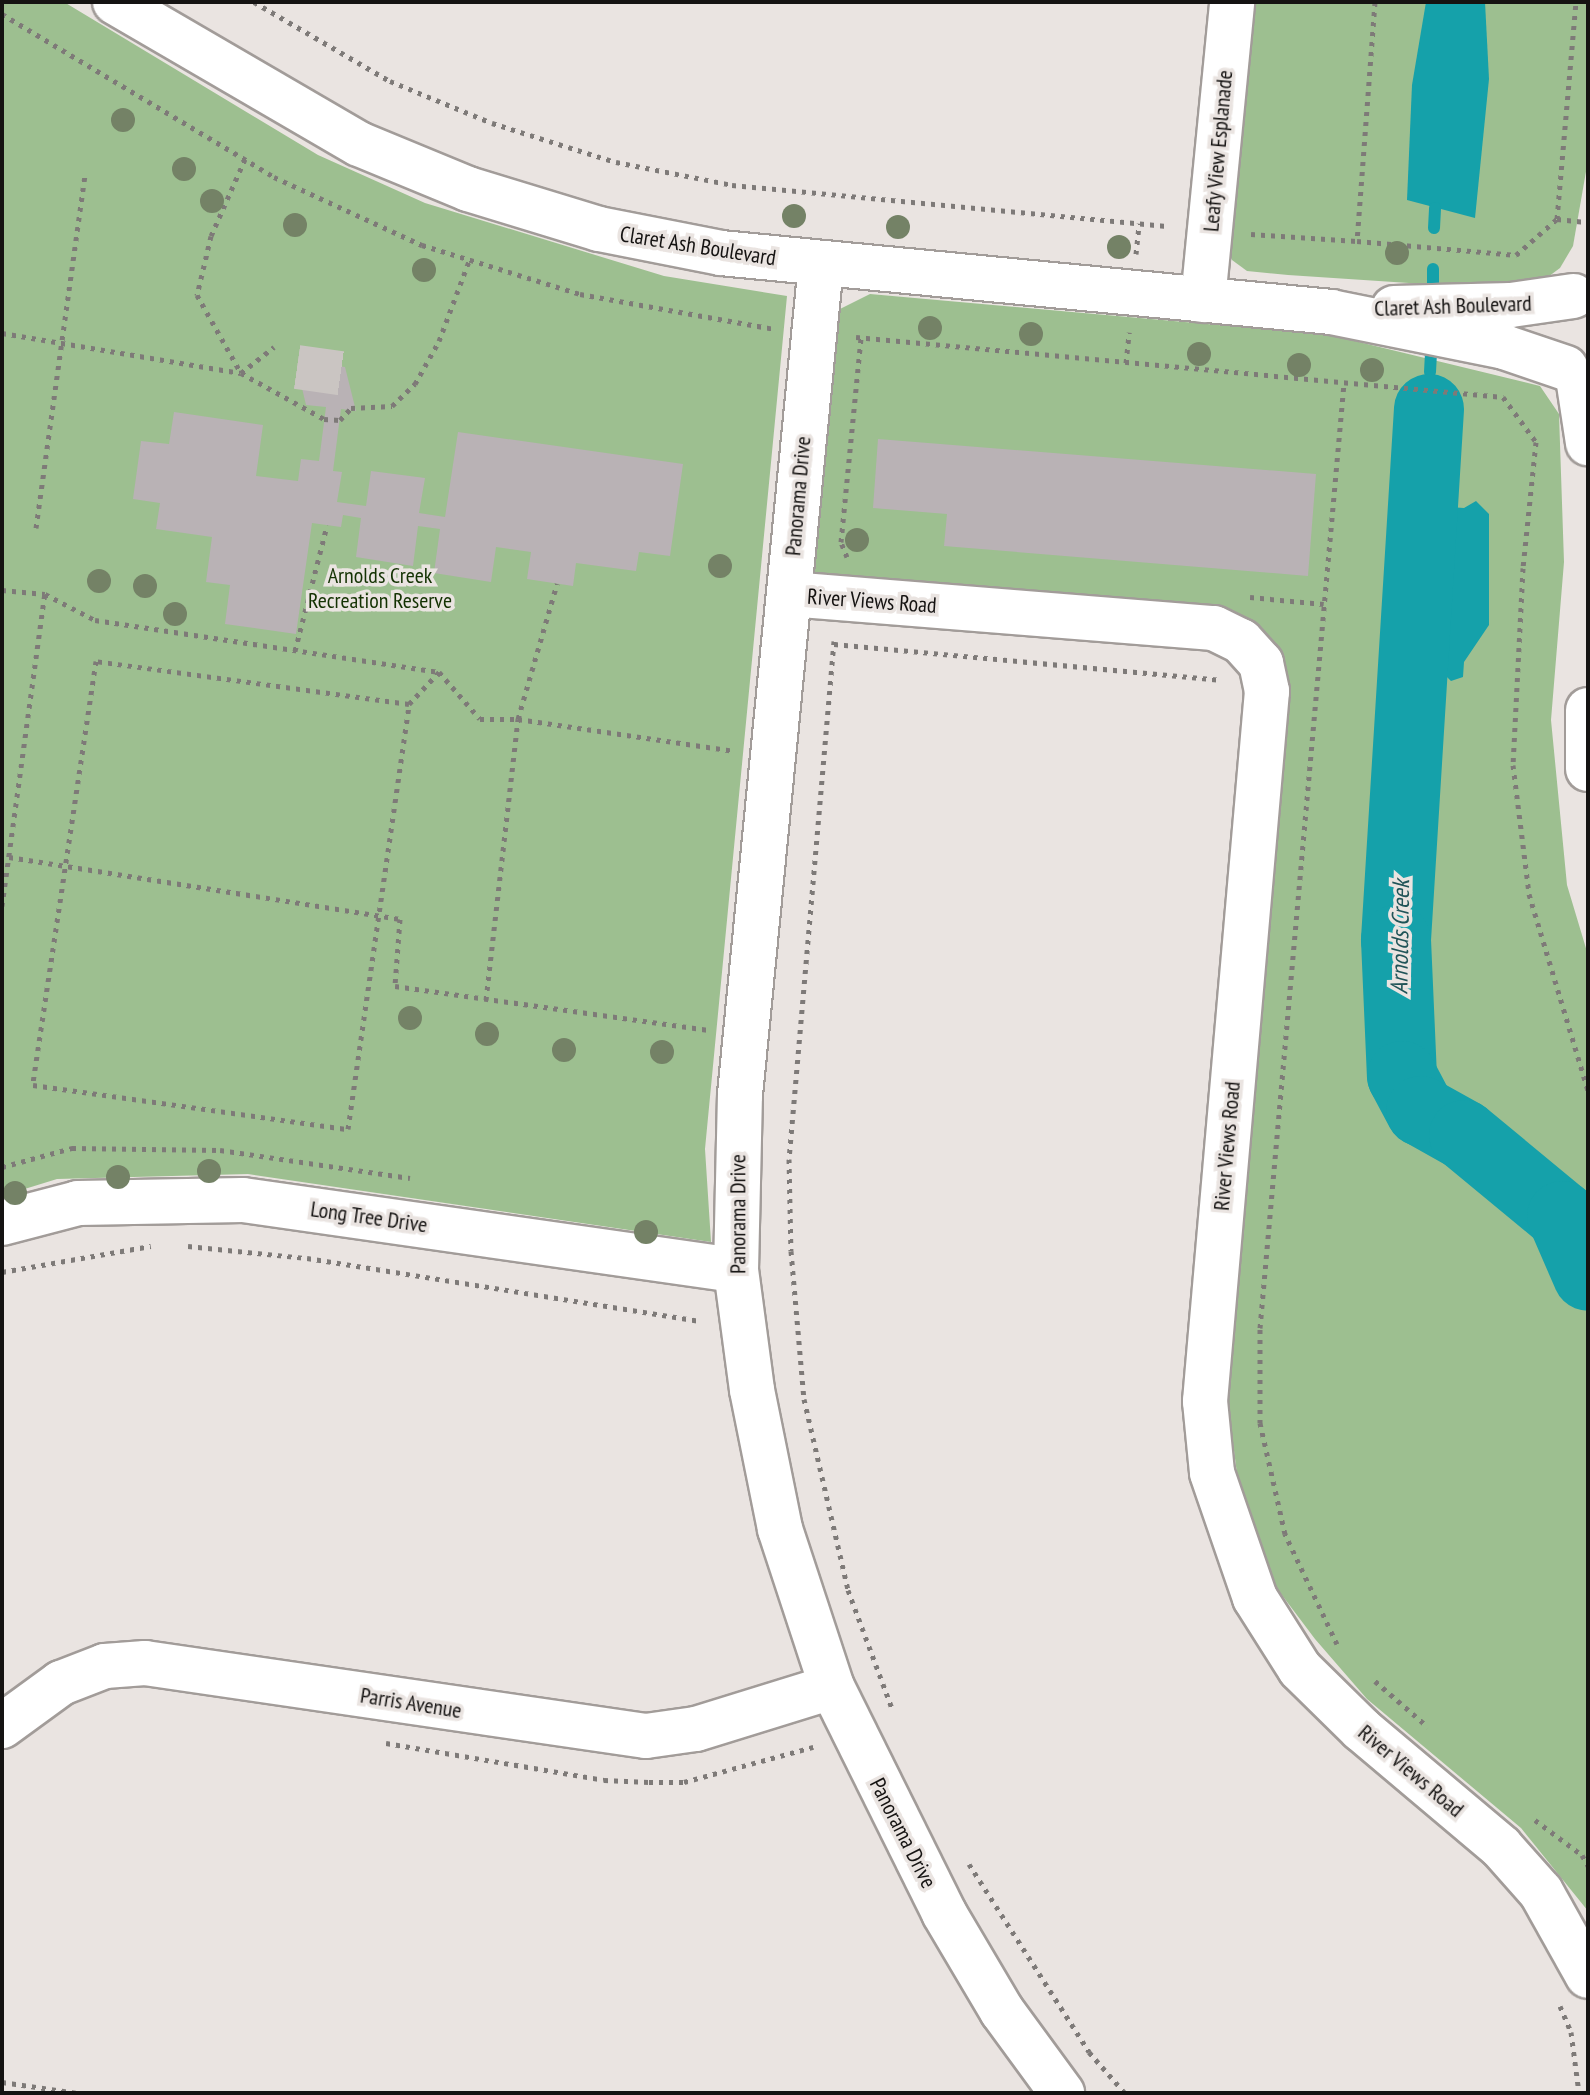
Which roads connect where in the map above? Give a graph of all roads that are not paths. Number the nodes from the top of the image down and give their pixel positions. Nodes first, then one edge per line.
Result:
1 (115, 2) edge
2 (1232, 2) edge
3 (821, 264) junction
4 (1581, 290) edge
5 (1203, 300) junction
6 (1331, 312) junction
7 (1578, 381) edge
8 (1588, 443) edge
9 (789, 594) junction
10 (1588, 710) edge
11 (1588, 769) edge
12 (2, 1223) edge
13 (736, 1270) junction
14 (832, 1687) junction
15 (2, 1726) edge
16 (1588, 1976) edge
17 (1062, 2093) edge

1 - 3 street, Claret Ash Boulevard
2 - 5 street, Leafy View Esplanade
3 - 5 street, Claret Ash Boulevard
3 - 9 street, Panorama Drive
4 - 6 street, Claret Ash Boulevard
4 - 7 street
5 - 6 street, Claret Ash Boulevard
6 - 7 street, Claret Ash Boulevard
7 - 8 street
9 - 13 street, Panorama Drive
9 - 16 street, River Views Road
10 - 11 street
12 - 13 street, Long Tree Drive
13 - 14 street, Panorama Drive
14 - 15 street, Parris Avenue
14 - 17 street, Panorama Drive

